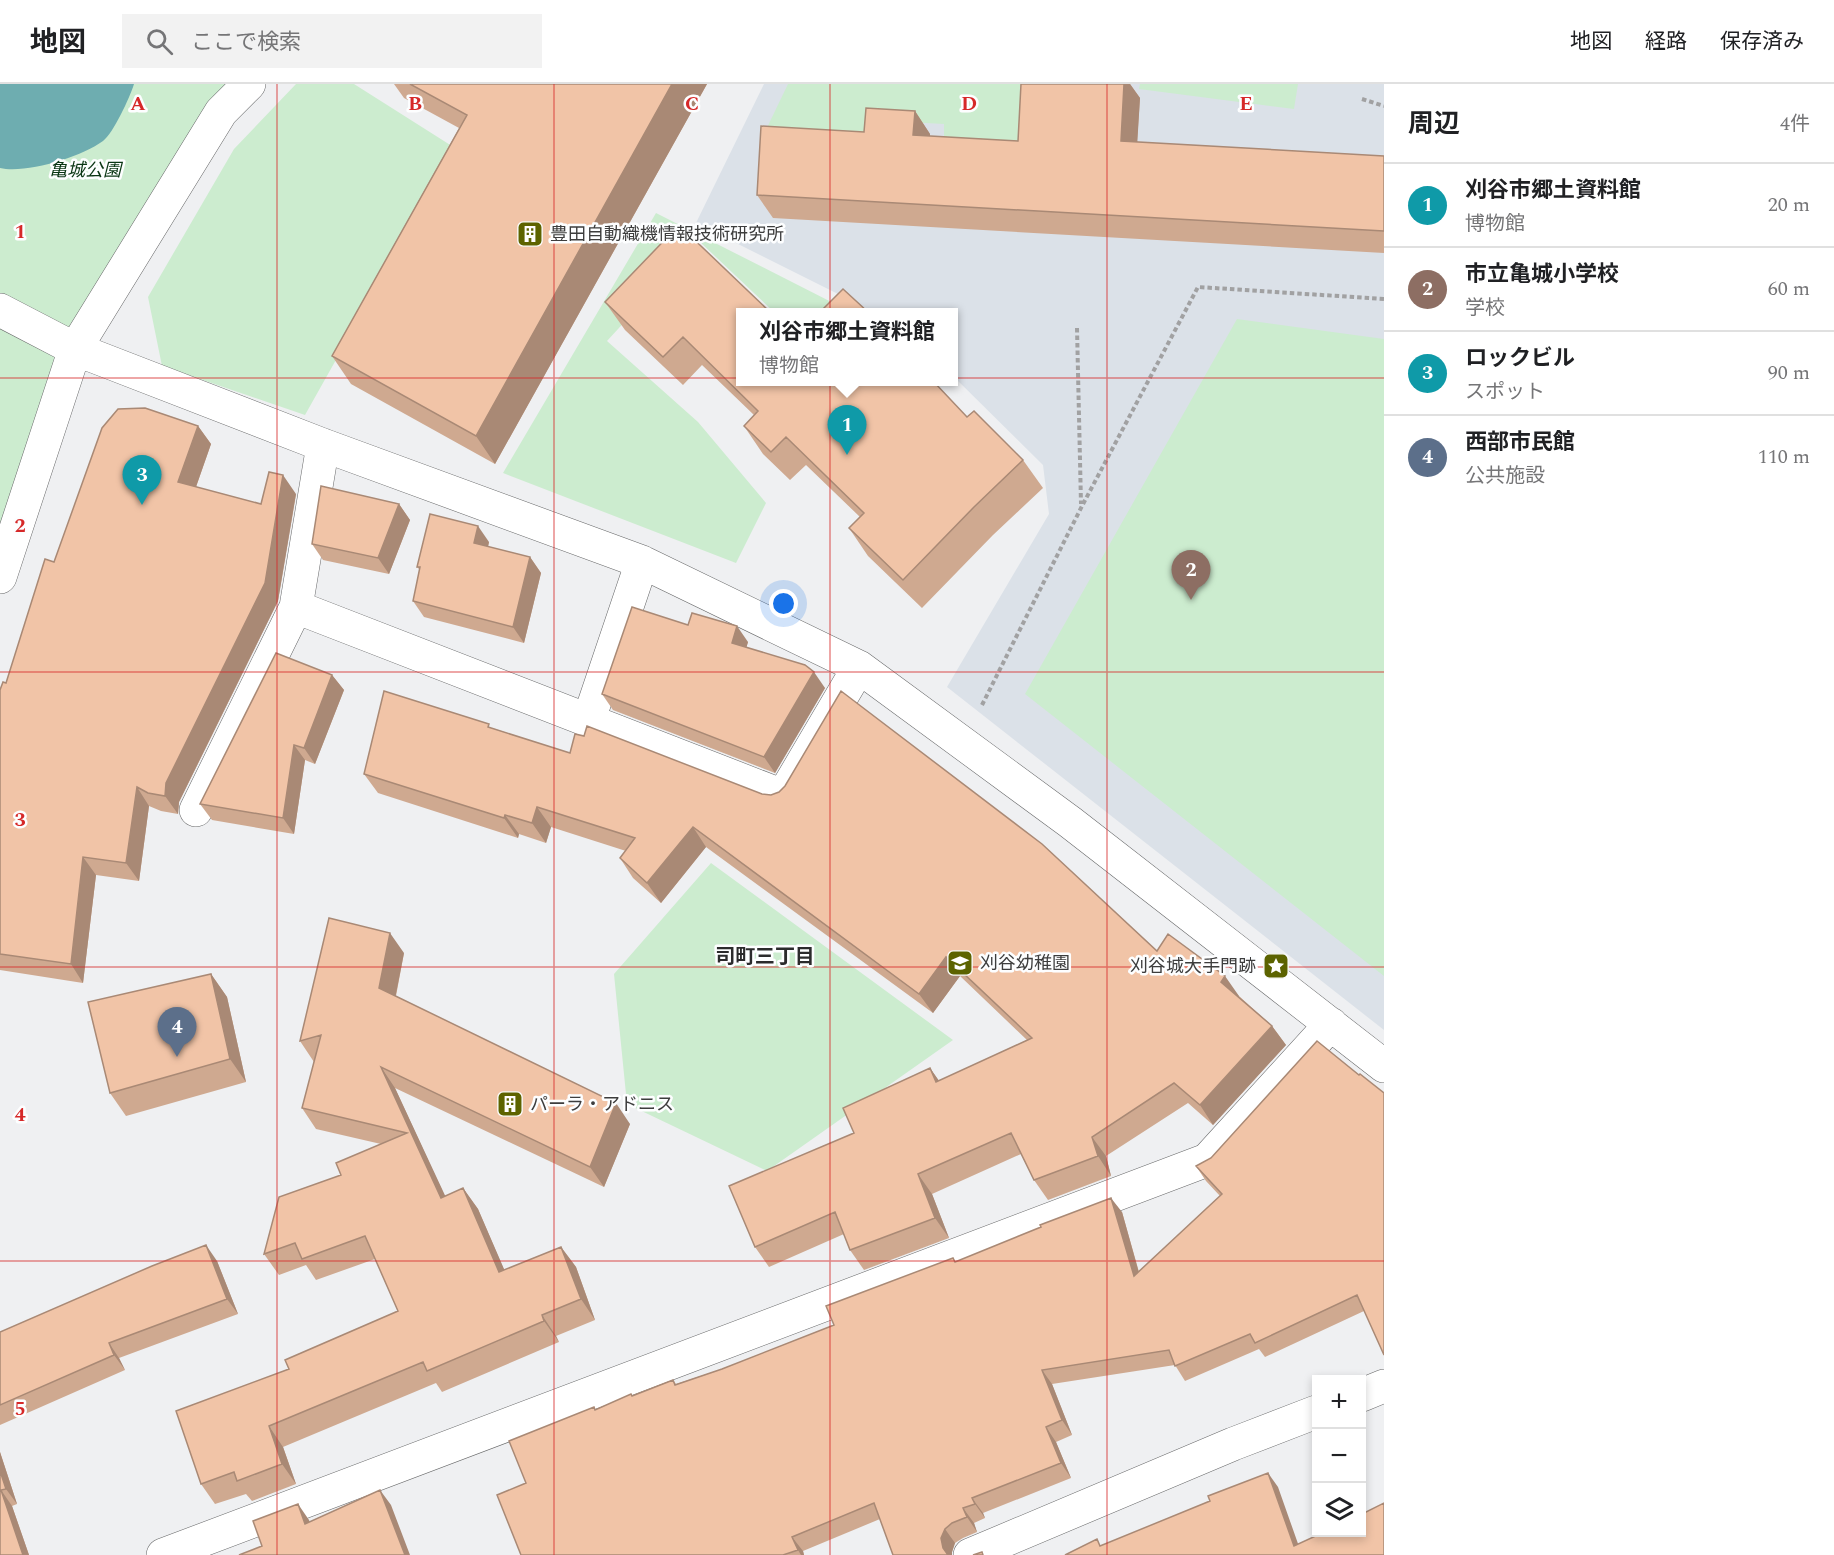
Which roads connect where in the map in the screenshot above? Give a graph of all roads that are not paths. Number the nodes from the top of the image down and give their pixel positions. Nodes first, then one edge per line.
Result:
1 (249, 84) edge
2 (0, 310) edge
3 (75, 349) junction
4 (323, 445) junction
5 (642, 562) junction
6 (0, 577) edge
7 (296, 607) junction
8 (859, 667) junction
9 (588, 722) junction
10 (196, 810) dead end
11 (1331, 1024) junction
12 (1384, 1066) edge
13 (1384, 1386) edge
14 (1366, 1393) edge
15 (1312, 1414) edge
16 (163, 1555) edge
17 (970, 1555) edge

1 - 3 street
2 - 3 street
3 - 4 street
3 - 6 street
4 - 5 street
4 - 7 street
5 - 8 street
5 - 9 street
7 - 9 street
7 - 10 street
8 - 9 street
8 - 11 street
11 - 12 street
11 - 16 street
13 - 14 street
15 - 17 street

